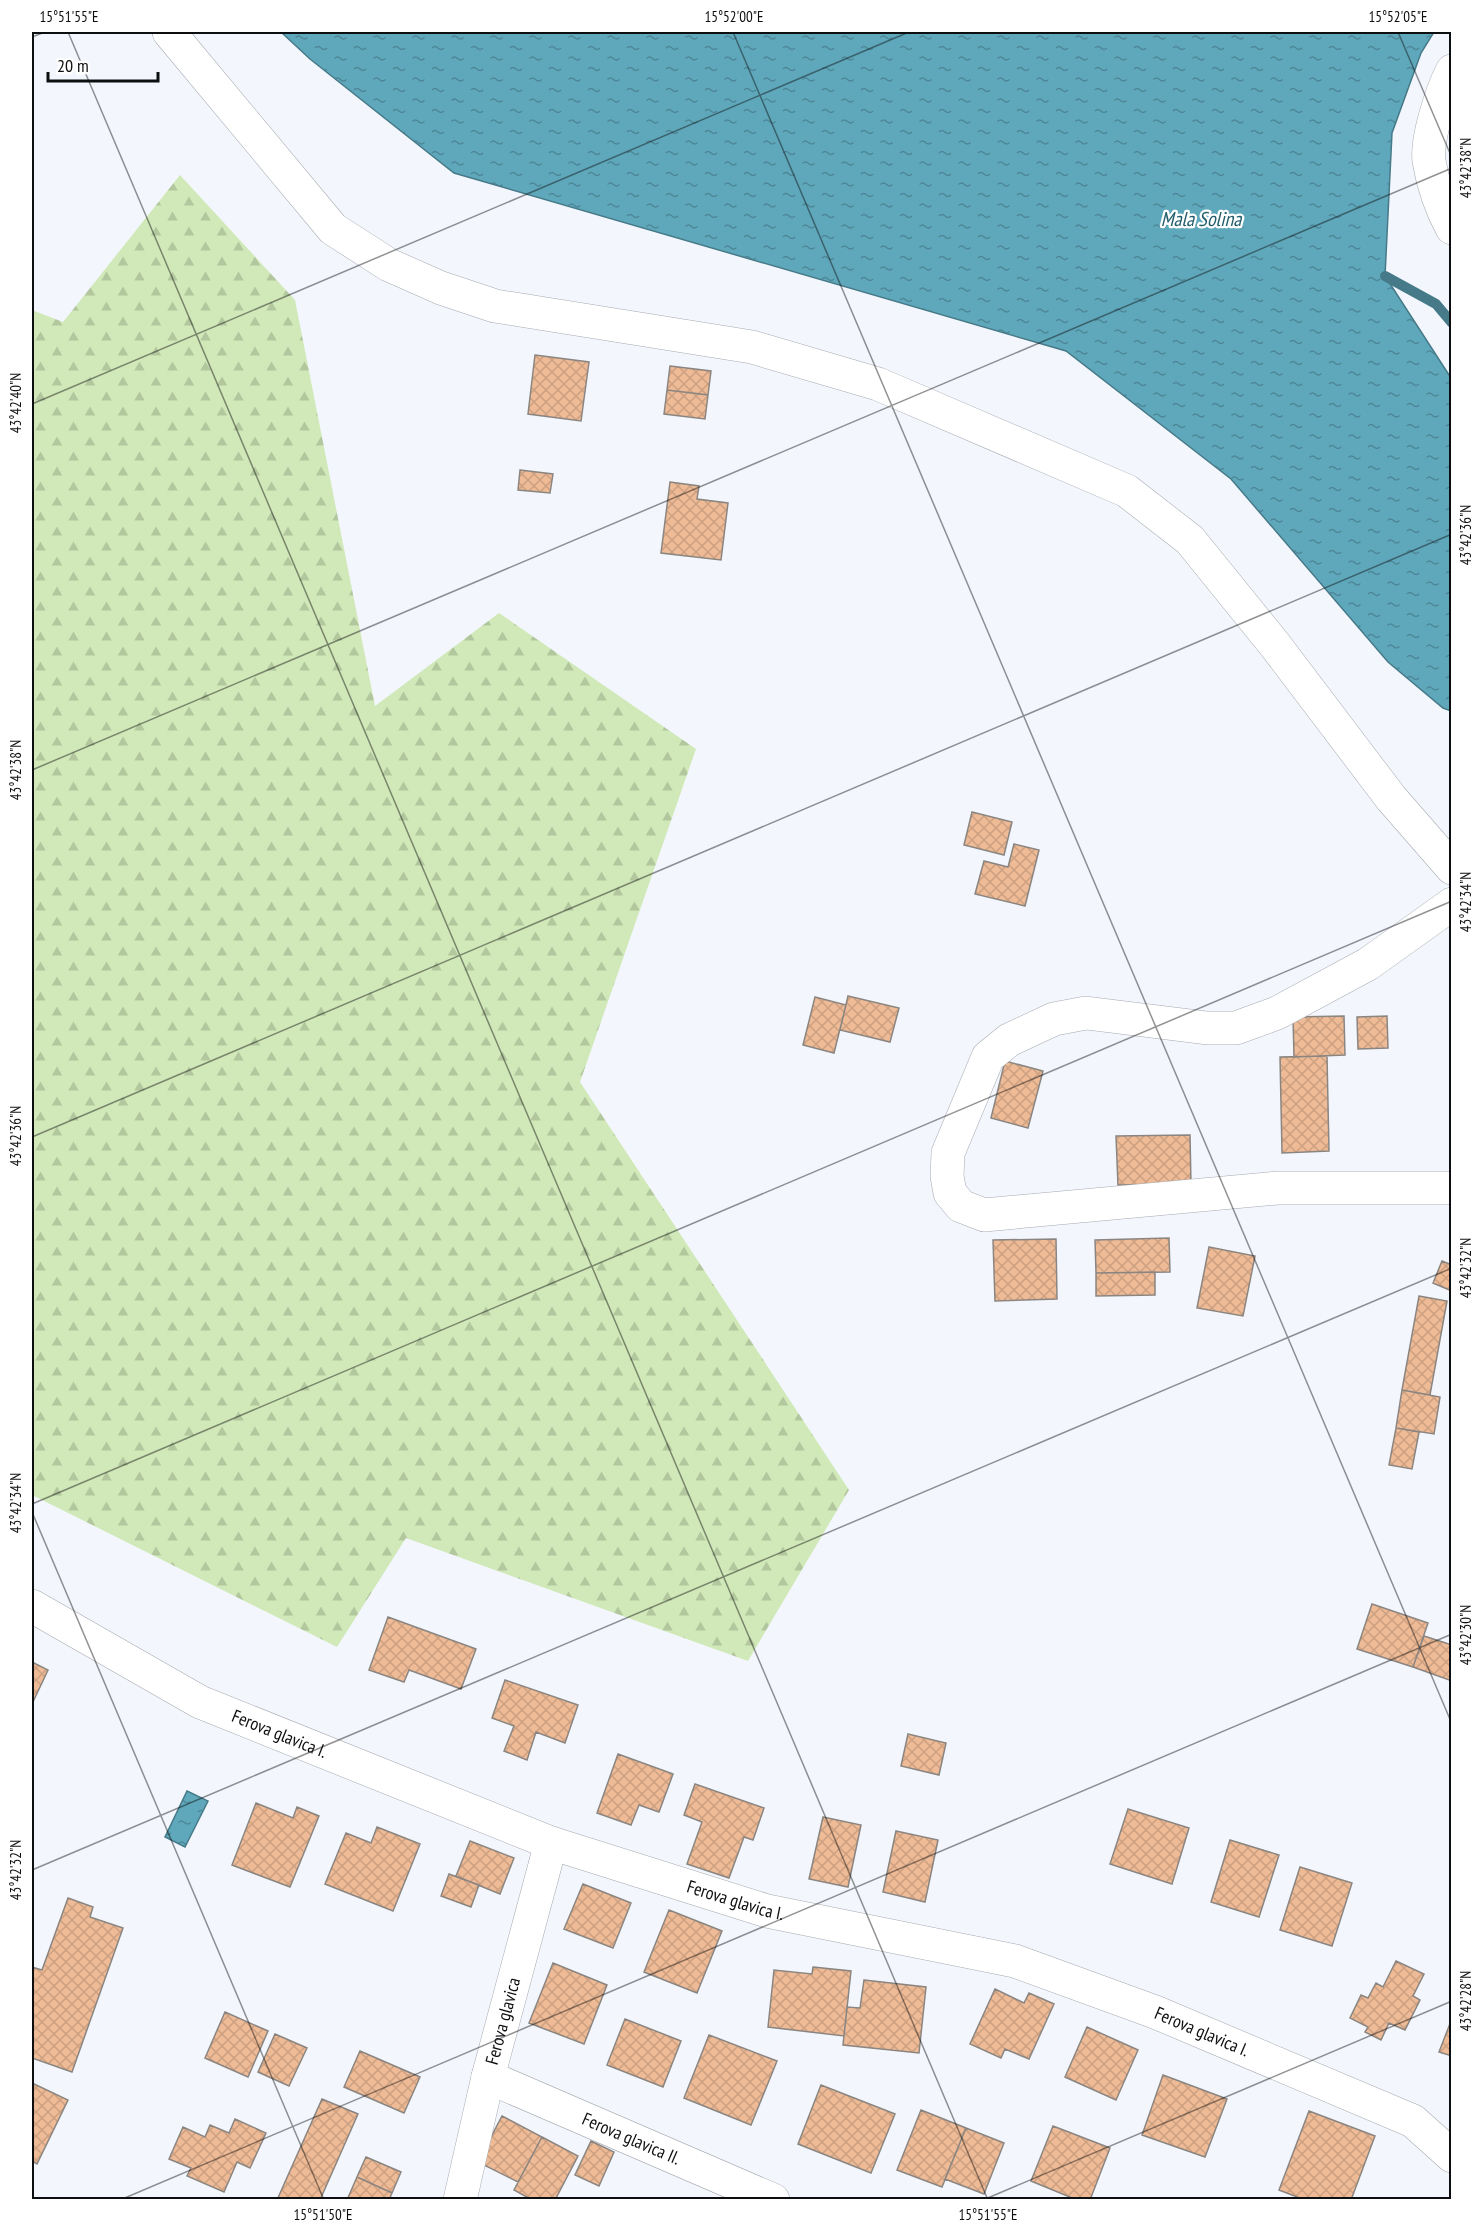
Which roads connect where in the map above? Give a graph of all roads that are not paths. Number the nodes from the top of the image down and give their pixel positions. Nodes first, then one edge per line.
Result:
1 (169, 32) edge
2 (1452, 71) edge
3 (1452, 228) edge
4 (1452, 868) edge
5 (1452, 904) edge
6 (1452, 1188) edge
7 (32, 1606) edge
8 (551, 1843) junction
9 (488, 2077) junction
10 (1452, 2156) edge
11 (460, 2199) edge
12 (773, 2199) edge

1 - 4 street
2 - 3 street
5 - 6 street
7 - 8 street, Ferova glavica I.
8 - 9 street, Ferova glavica
8 - 10 street, Ferova glavica I.
9 - 11 street, Ferova glavica
9 - 12 street, Ferova glavica II.

